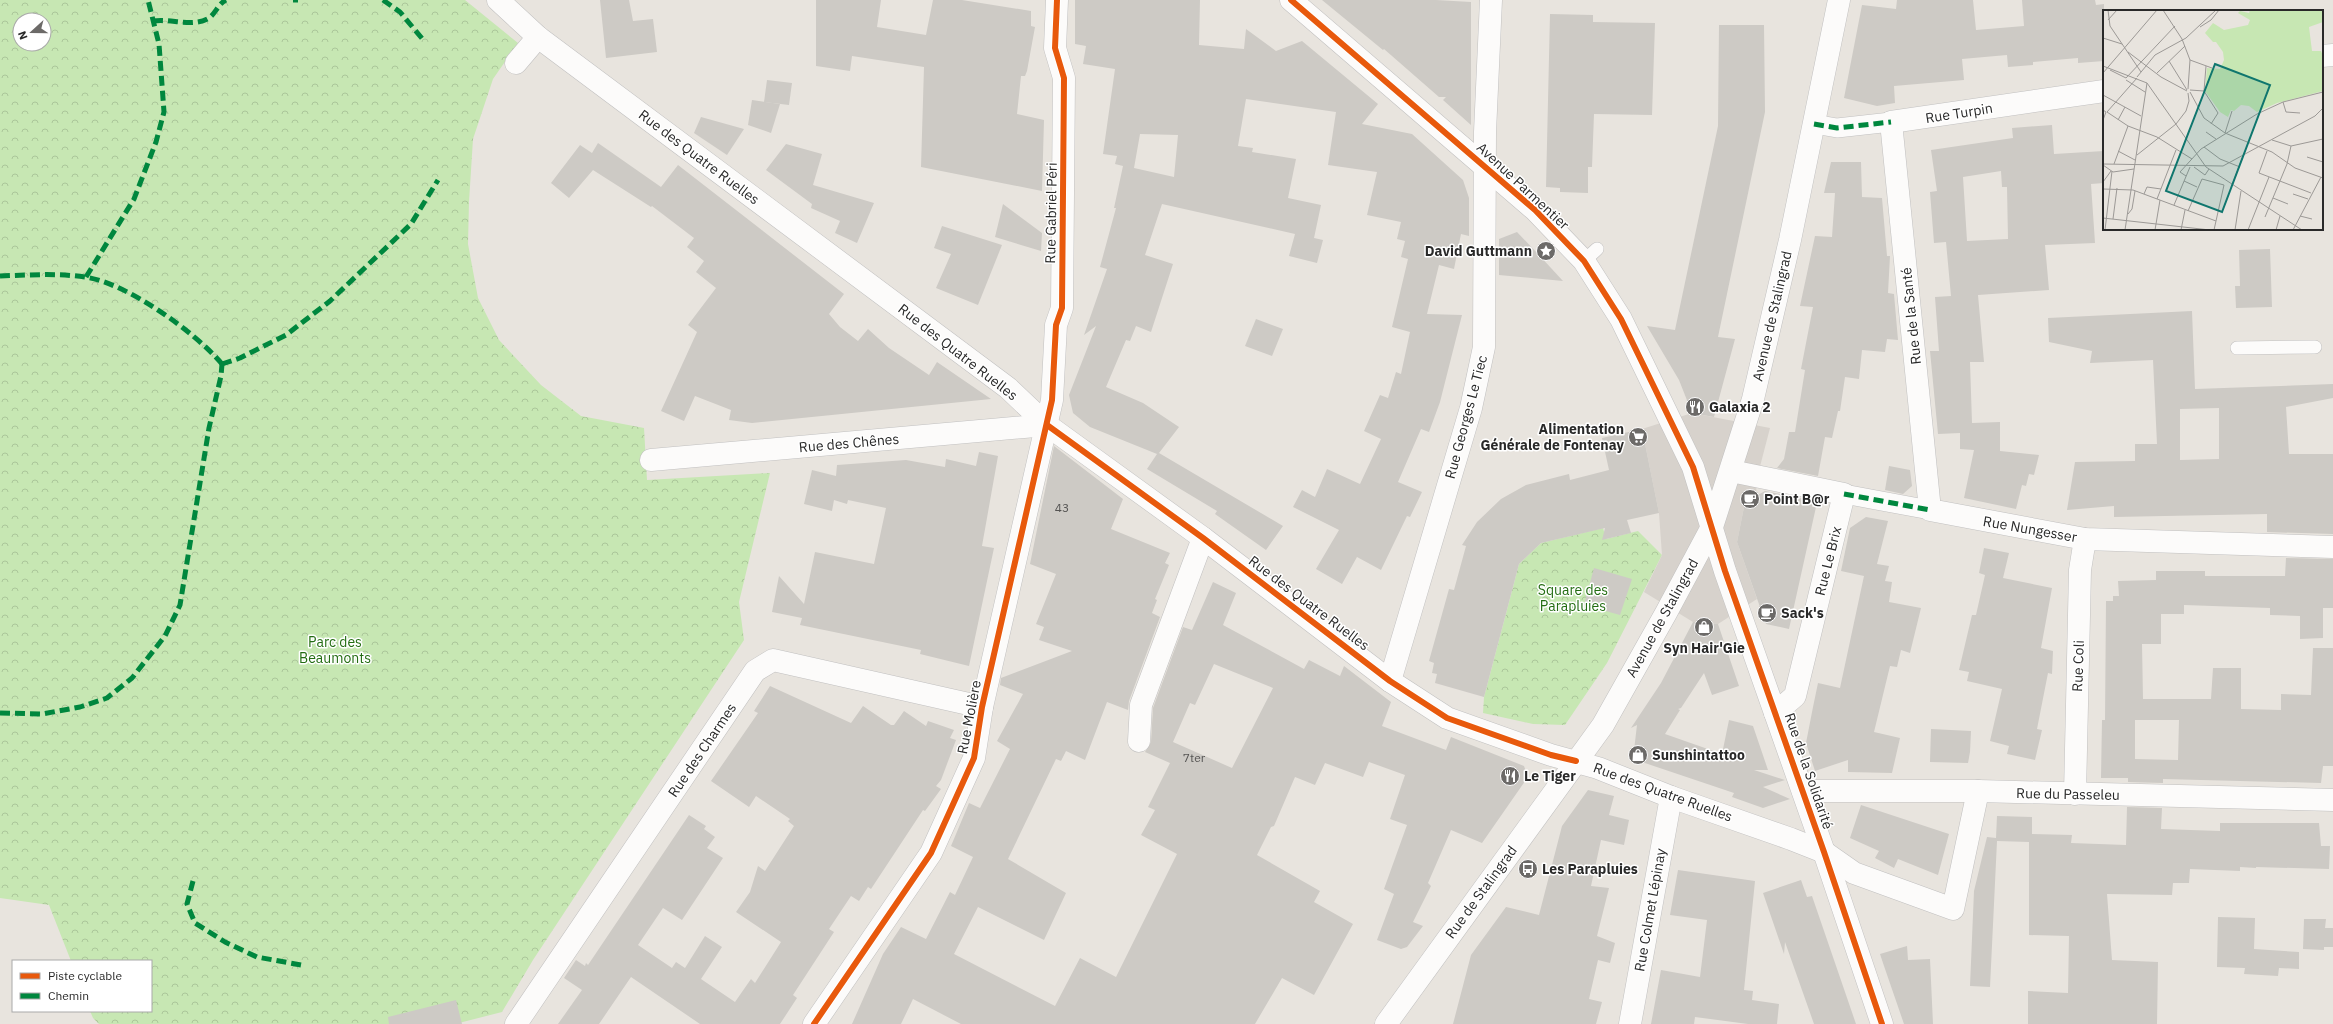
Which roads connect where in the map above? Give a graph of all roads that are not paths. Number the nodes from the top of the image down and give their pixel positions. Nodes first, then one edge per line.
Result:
1 (498, 0) edge
2 (1057, 0) edge
3 (1491, 0) edge
4 (1839, 0) edge
5 (1300, 2) edge
6 (538, 37) junction
7 (516, 63) dead end
8 (2103, 91) edge
9 (1891, 122) junction
10 (1814, 124) junction
11 (1485, 166) junction
12 (2315, 347) dead end
13 (2237, 348) dead end
14 (1047, 425) junction
15 (651, 460) dead end
16 (1731, 472) junction
17 (1844, 494) junction
18 (1930, 510) junction
19 (1712, 527) junction
20 (1203, 538) junction
21 (2085, 539) junction
22 (2333, 547) edge
23 (1390, 681) junction
24 (982, 707) junction
25 (1775, 713) junction
26 (1139, 741) dead end
27 (1576, 761) junction
28 (1803, 791) junction
29 (1978, 791) junction
30 (2075, 794) junction
31 (1671, 797) junction
32 (2333, 800) edge
33 (1824, 852) junction
34 (516, 1024) edge
35 (814, 1024) edge
36 (1386, 1024) edge
37 (1630, 1024) edge
38 (1882, 1024) edge

1 - 6 street, Rue des Quatre Ruelles
2 - 14 street, Rue Gabriel Péri
3 - 11 street, Rue Georges Le Tiec
4 - 10 street, Avenue de Stalingrad
5 - 11 street, Avenue Parmentier
6 - 7 street
6 - 14 street, Rue des Quatre Ruelles
8 - 9 street, Rue Turpin
9 - 10 street, Rue Turpin
9 - 18 street, Rue de la Santé
10 - 16 street, Avenue de Stalingrad
11 - 19 street, Avenue Parmentier
11 - 23 street, Rue Georges Le Tiec
12 - 13 lane
14 - 15 street, Rue des Chênes
14 - 20 street, Rue des Quatre Ruelles
14 - 24 street, Rue Molière
16 - 17 street, Rue Nungesser
16 - 19 street, Avenue de Stalingrad
17 - 18 street, Rue Nungesser
17 - 25 street, Rue Le Brix
18 - 21 street, Rue Nungesser
19 - 25 street, Rue de la Solidarité
19 - 27 street, Avenue de Stalingrad
20 - 23 street, Rue des Quatre Ruelles
20 - 26 street
21 - 22 street, Rue Nungesser
21 - 30 street, Rue Coli
23 - 27 street, Rue des Quatre Ruelles
24 - 34 street, Rue des Charmes
24 - 35 street, Rue Molière
25 - 28 street, Rue de la Solidarité
27 - 31 street, Rue des Quatre Ruelles
27 - 36 street, Rue de Stalingrad
28 - 29 street, Rue du Passeleu
28 - 33 street, Rue de la Solidarité
29 - 30 street, Rue du Passeleu
29 - 33 street, Rue des Quatre Ruelles
30 - 32 street, Rue du Passeleu
31 - 33 street, Rue des Quatre Ruelles
31 - 37 street, Rue Colmet Lépinay
33 - 38 street, Rue de la Solidarité

